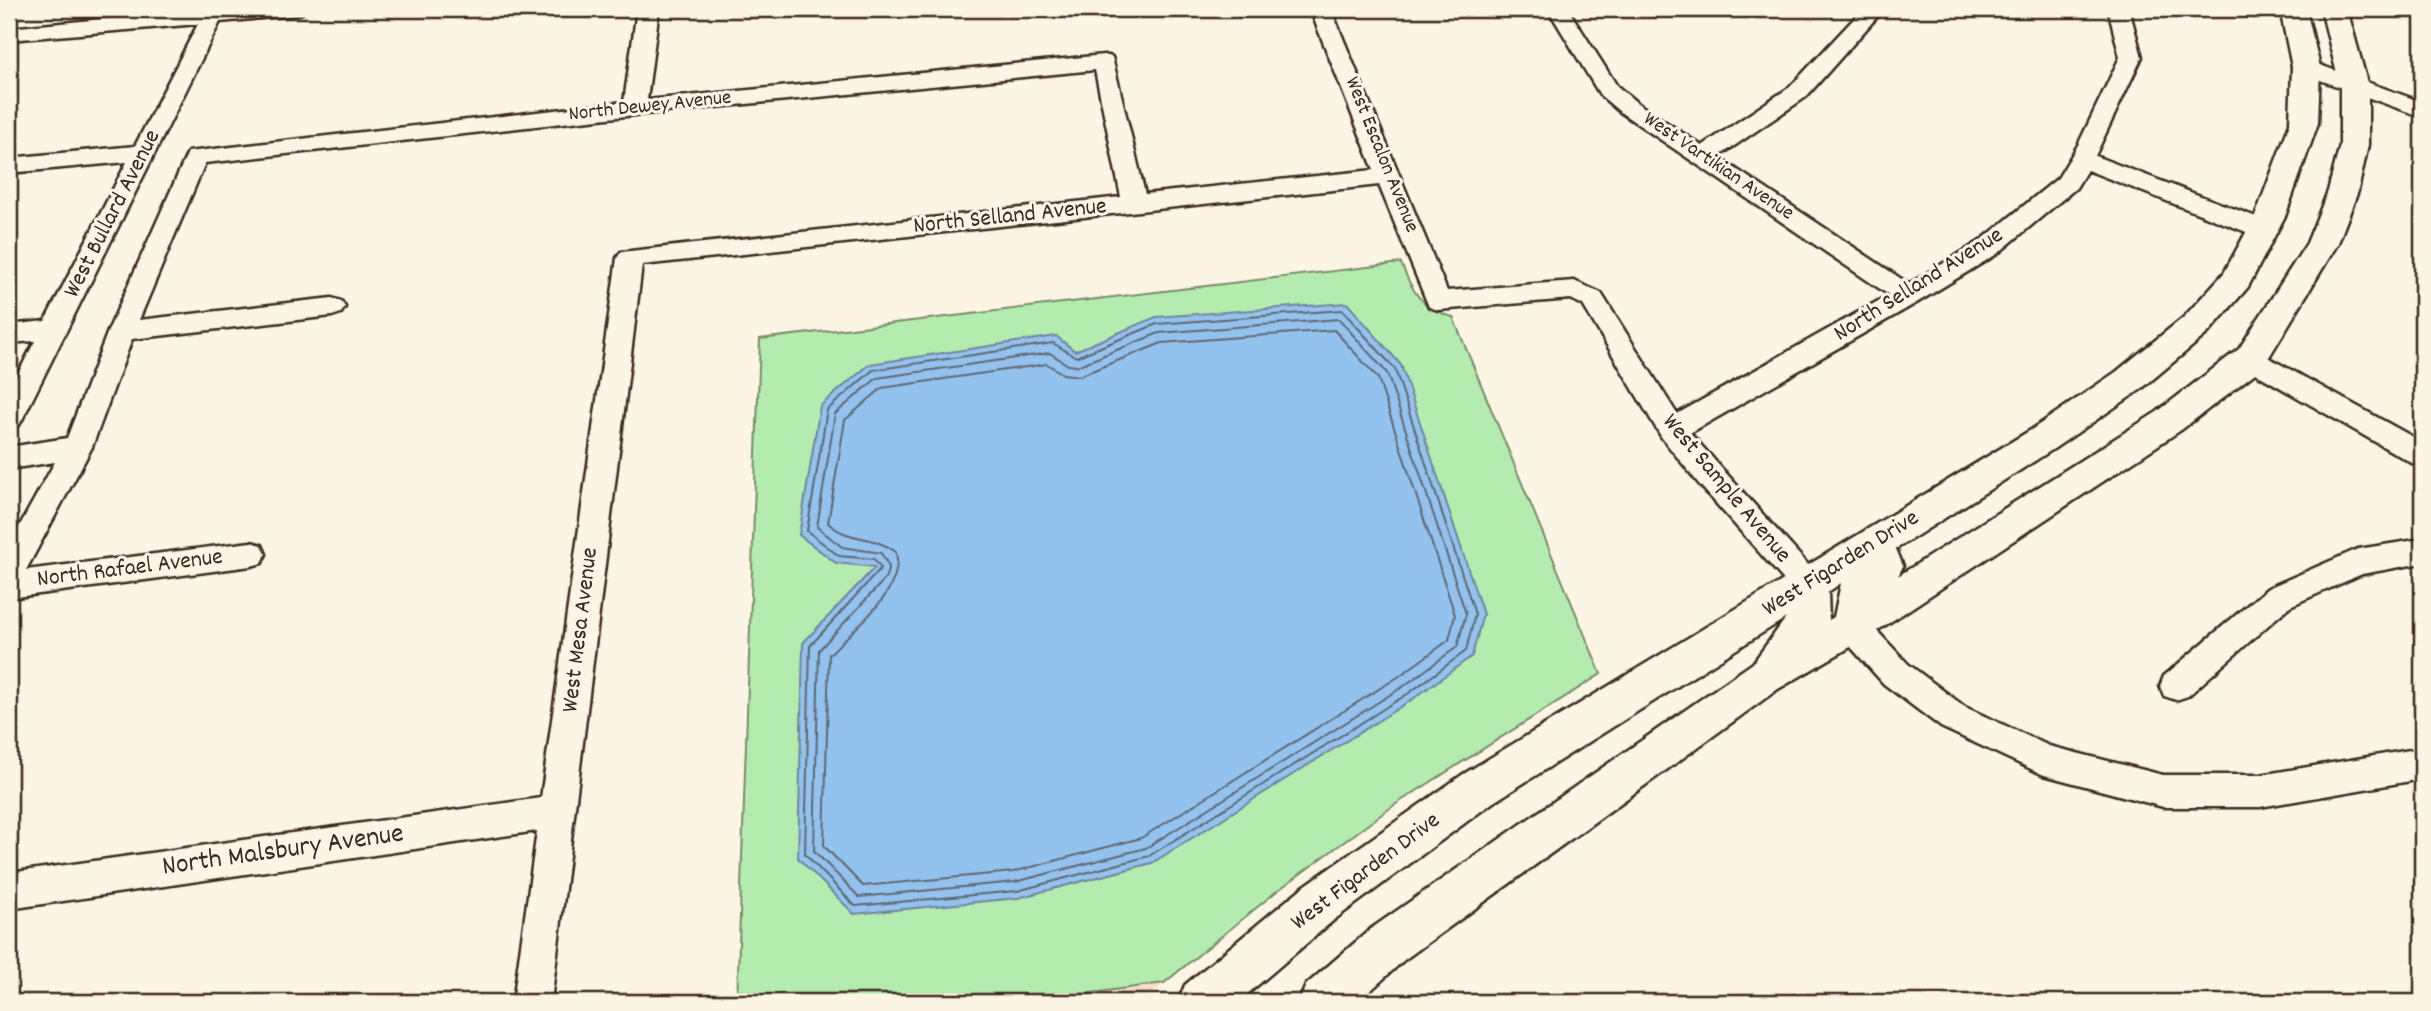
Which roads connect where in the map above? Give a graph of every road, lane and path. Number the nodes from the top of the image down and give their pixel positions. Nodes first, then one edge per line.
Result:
1 (295, 9) edge
2 (648, 9) edge
3 (1321, 9) edge
4 (1558, 9) edge
5 (2119, 9) edge
6 (2293, 9) edge
7 (2334, 9) edge
8 (1870, 10) edge
9 (214, 12) edge
10 (9, 34) edge
11 (2306, 67) junction
12 (2354, 86) junction
13 (635, 108) junction
14 (2422, 110) edge
15 (2086, 152) junction
16 (144, 153) junction
17 (1703, 156) junction
18 (196, 157) joint
19 (9, 165) edge
20 (1390, 176) junction
21 (1135, 204) junction
22 (2267, 222) junction
23 (630, 258) joint
24 (2295, 288) junction
25 (1574, 290) joint
26 (1909, 296) junction
27 (332, 307) dead end
28 (55, 329) junction
29 (121, 331) junction
30 (9, 334) edge
31 (2251, 358) junction
32 (9, 418) edge
33 (1672, 430) junction
34 (78, 447) junction
35 (2422, 455) edge
36 (9, 458) edge
37 (1875, 542) junction
38 (2422, 551) edge
39 (251, 554) dead end
40 (9, 573) edge
41 (9, 585) edge
42 (1808, 586) junction
43 (1852, 626) junction
44 (1764, 677) junction
45 (2176, 685) dead end
46 (2422, 764) edge
47 (557, 812) junction
48 (9, 891) edge
49 (532, 1002) edge
50 (1202, 1002) edge
51 (1323, 1002) edge

1 - 9 street
2 - 13 street
3 - 20 street, West Escalon Avenue
4 - 17 street, West Vartikian Avenue
5 - 15 street, North Selland Avenue
6 - 11 main road, West Figarden Drive
7 - 12 main road
8 - 17 street
9 - 10 street
9 - 16 street, West Bullard Avenue
11 - 12 street
11 - 22 main road, West Figarden Drive
12 - 14 street
12 - 24 main road
13 - 18 street, North Dewey Avenue
13 - 21 street, North Dewey Avenue
15 - 22 street
15 - 26 street, North Selland Avenue
16 - 19 street
16 - 28 street, West Bullard Avenue
17 - 26 street, West Vartikian Avenue
18 - 29 street, West Bullard Avenue
20 - 21 street, North Selland Avenue
20 - 25 street, West Escalon Avenue
21 - 23 street, North Selland Avenue
22 - 24 main road
22 - 37 main road, West Figarden Drive
23 - 47 street, West Mesa Avenue
24 - 31 main road
25 - 33 street, West Sample Avenue
26 - 33 street, North Selland Avenue
27 - 29 street
28 - 30 street
28 - 32 street, West Bullard Avenue
29 - 34 street, West Bullard Avenue
31 - 35 street
31 - 43 main road
33 - 42 street, West Sample Avenue
34 - 36 street
34 - 40 street, West Bullard Avenue
37 - 42 main road, West Figarden Drive
37 - 43 main road
38 - 45 street
39 - 41 street, North Rafael Avenue
42 - 44 main road
42 - 50 main road, West Figarden Drive
43 - 44 main road
43 - 46 street
44 - 51 main road
47 - 48 street, North Malsbury Avenue
47 - 49 street, West Mesa Avenue

